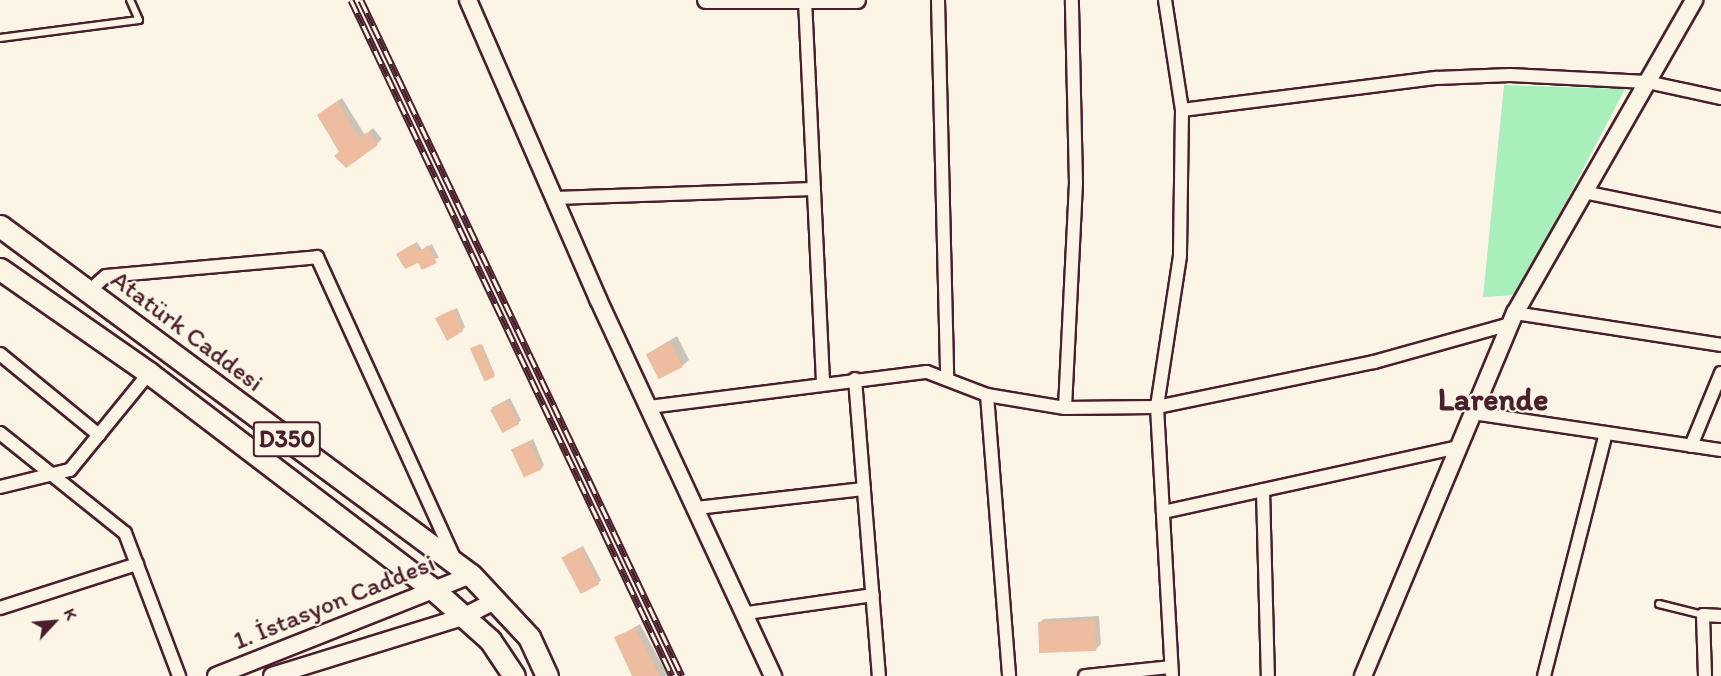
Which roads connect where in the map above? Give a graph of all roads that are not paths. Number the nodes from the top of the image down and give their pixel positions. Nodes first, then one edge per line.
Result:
1 (130, 0) edge
2 (468, 0) edge
3 (709, 0) edge
4 (857, 0) edge
5 (938, 0) edge
6 (1072, 0) edge
7 (1165, 0) edge
8 (1694, 0) edge
9 (805, 1) edge
10 (0, 38) edge
11 (1647, 82) junction
12 (1721, 98) edge
13 (1182, 111) junction
14 (814, 189) junction
15 (1584, 192) junction
16 (554, 198) junction
17 (1721, 220) edge
18 (0, 226) edge
19 (0, 269) edge
20 (88, 292) junction
21 (1513, 319) junction
22 (1721, 345) edge
23 (0, 354) edge
24 (149, 373) junction
25 (1721, 373) edge
26 (855, 379) junction
27 (947, 380) junction
28 (823, 382) junction
29 (987, 395) junction
30 (649, 407) junction
31 (1157, 407) junction
32 (1065, 408) junction
33 (1473, 413) junction
34 (0, 433) edge
35 (99, 435) junction
36 (1605, 435) junction
37 (1691, 446) junction
38 (1459, 447) junction
39 (1721, 450) edge
40 (55, 475) junction
41 (0, 487) edge
42 (864, 489) junction
43 (1263, 490) junction
44 (696, 508) junction
45 (1163, 512) junction
46 (137, 564) junction
47 (464, 570) junction
48 (434, 590) junction
49 (873, 595) junction
50 (495, 601) junction
51 (1659, 604) dead end
52 (0, 608) edge
53 (747, 614) junction
54 (1703, 615) junction
55 (1721, 616) edge
56 (463, 617) junction
57 (1171, 671) edge
58 (179, 676) edge
59 (216, 676) edge
60 (272, 676) edge
61 (514, 676) edge
62 (547, 676) edge
63 (773, 676) edge
64 (879, 676) edge
65 (1009, 676) edge
66 (1085, 676) edge
67 (1268, 676) edge
68 (1363, 676) edge
69 (1544, 676) edge
70 (1704, 676) edge

1 - 10 lane
2 - 16 main road
3 - 9 main road
4 - 9 main road
5 - 27 street
6 - 32 street
7 - 13 street
8 - 11 main road
9 - 14 street
11 - 12 street
11 - 13 street
11 - 15 main road
13 - 31 street
14 - 16 street
14 - 28 street
15 - 17 street
15 - 21 main road
16 - 30 main road
18 - 20 highway, Atatürk Caddesi / D350
19 - 24 highway, D350
20 - 47 highway, Atatürk Caddesi / D350
20 - 47 street
21 - 22 street
21 - 31 street
21 - 33 main road
23 - 35 street
24 - 35 street
24 - 48 highway, D350
25 - 37 street
26 - 27 street
26 - 28 street
26 - 42 street
27 - 29 street
28 - 30 street
29 - 32 street
29 - 65 street
30 - 44 main road
31 - 32 street
31 - 45 street
33 - 36 street
33 - 38 main road
34 - 40 street
35 - 40 street
36 - 37 street
36 - 69 street
37 - 39 street
38 - 43 street
38 - 68 main road
40 - 41 street
40 - 46 street
42 - 44 street
42 - 49 street
43 - 45 street
43 - 67 street
44 - 53 main road
45 - 57 street
46 - 52 street
46 - 58 street
47 - 48 main road, 1. İstasyon Caddesi
47 - 50 highway, Atatürk Caddesi / D350
48 - 56 highway, D350
48 - 59 main road, 1. İstasyon Caddesi
49 - 53 street
49 - 64 street
50 - 56 main road, 1. İstasyon Caddesi
50 - 62 highway, Atatürk Caddesi / D350
51 - 54 lane
53 - 63 main road
54 - 55 street
54 - 70 street
56 - 60 main road, 1. İstasyon Caddesi
56 - 61 highway, D350
57 - 66 street

